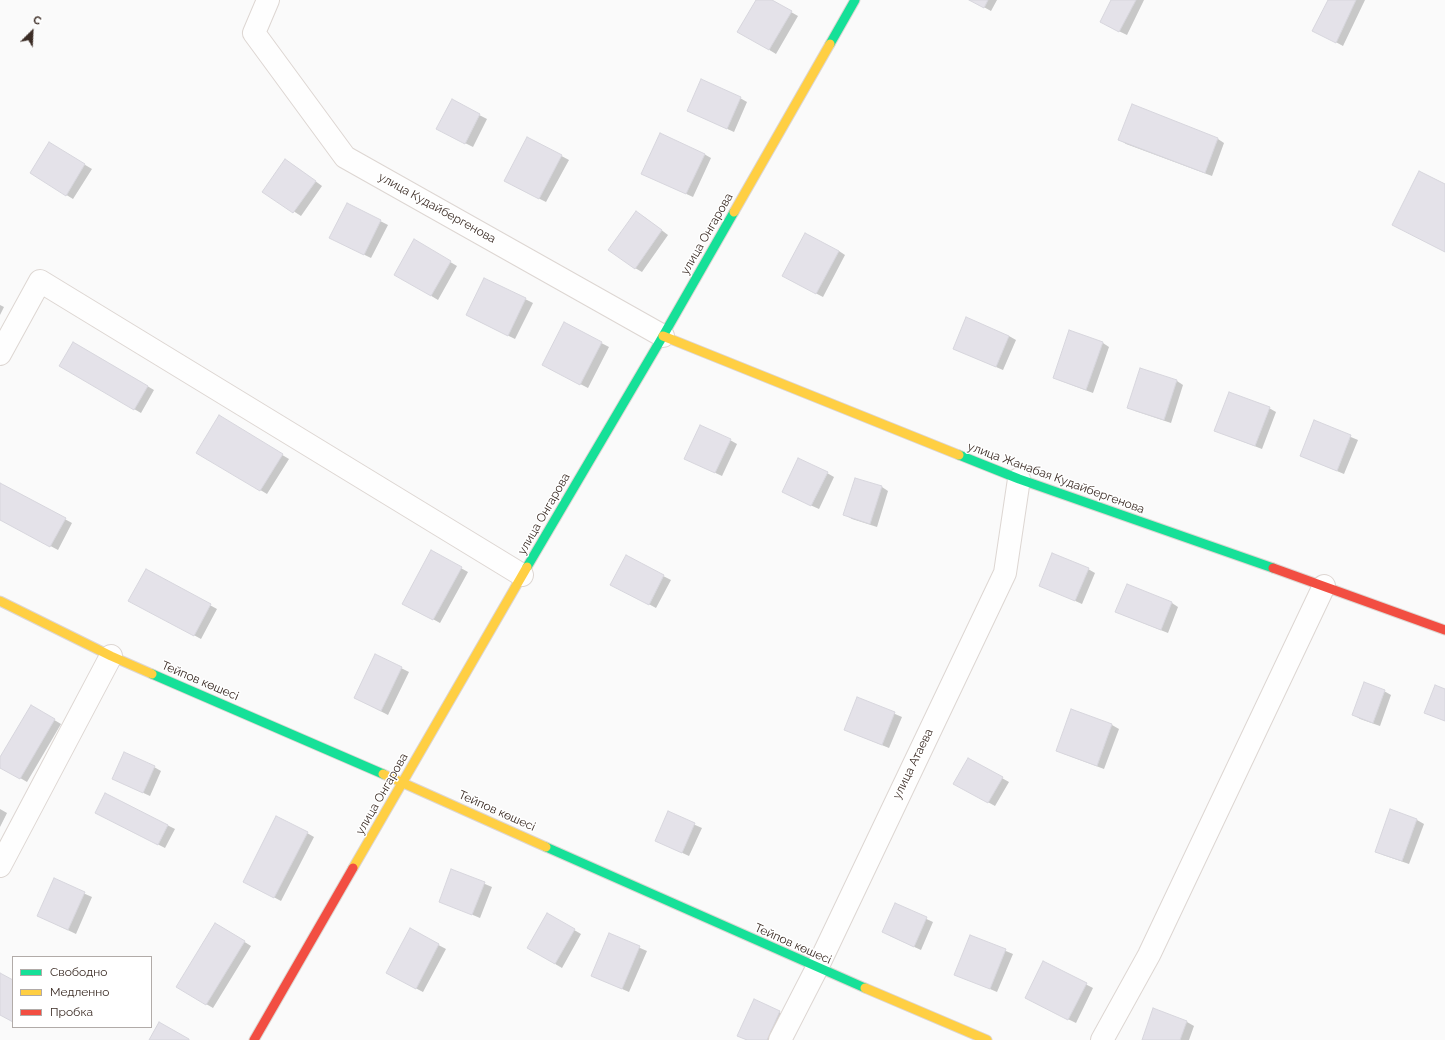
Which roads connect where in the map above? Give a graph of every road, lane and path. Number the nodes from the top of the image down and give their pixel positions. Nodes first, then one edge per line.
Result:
1 (268, 0) edge
2 (855, 0) edge
3 (662, 336) junction
4 (0, 354) edge
5 (1019, 479) junction
6 (522, 575) junction
7 (1324, 586) junction
8 (0, 601) edge
9 (1445, 630) edge
10 (111, 656) junction
11 (402, 782) junction
12 (0, 866) edge
13 (817, 968) junction
14 (254, 1040) edge
15 (780, 1040) edge
16 (987, 1040) edge
17 (1102, 1040) edge

1 - 3 street, улица Кудайбергенова
2 - 3 street, улица Онгарова
3 - 5 street, улица Жанабая Кудайбергенова
3 - 6 street, улица Онгарова
4 - 6 street
5 - 7 street, улица Жанабая Кудайбергенова
5 - 13 street, улица Атаева
6 - 11 street, улица Онгарова
7 - 9 street, улица Жанабая Кудайбергенова
7 - 17 street
8 - 10 street, Тейпов көшесі
10 - 11 street, Тейпов көшесі
10 - 12 street
11 - 13 street, Тейпов көшесі
11 - 14 street, улица Онгарова
13 - 15 street, улица Атаева
13 - 16 street, Тейпов көшесі

